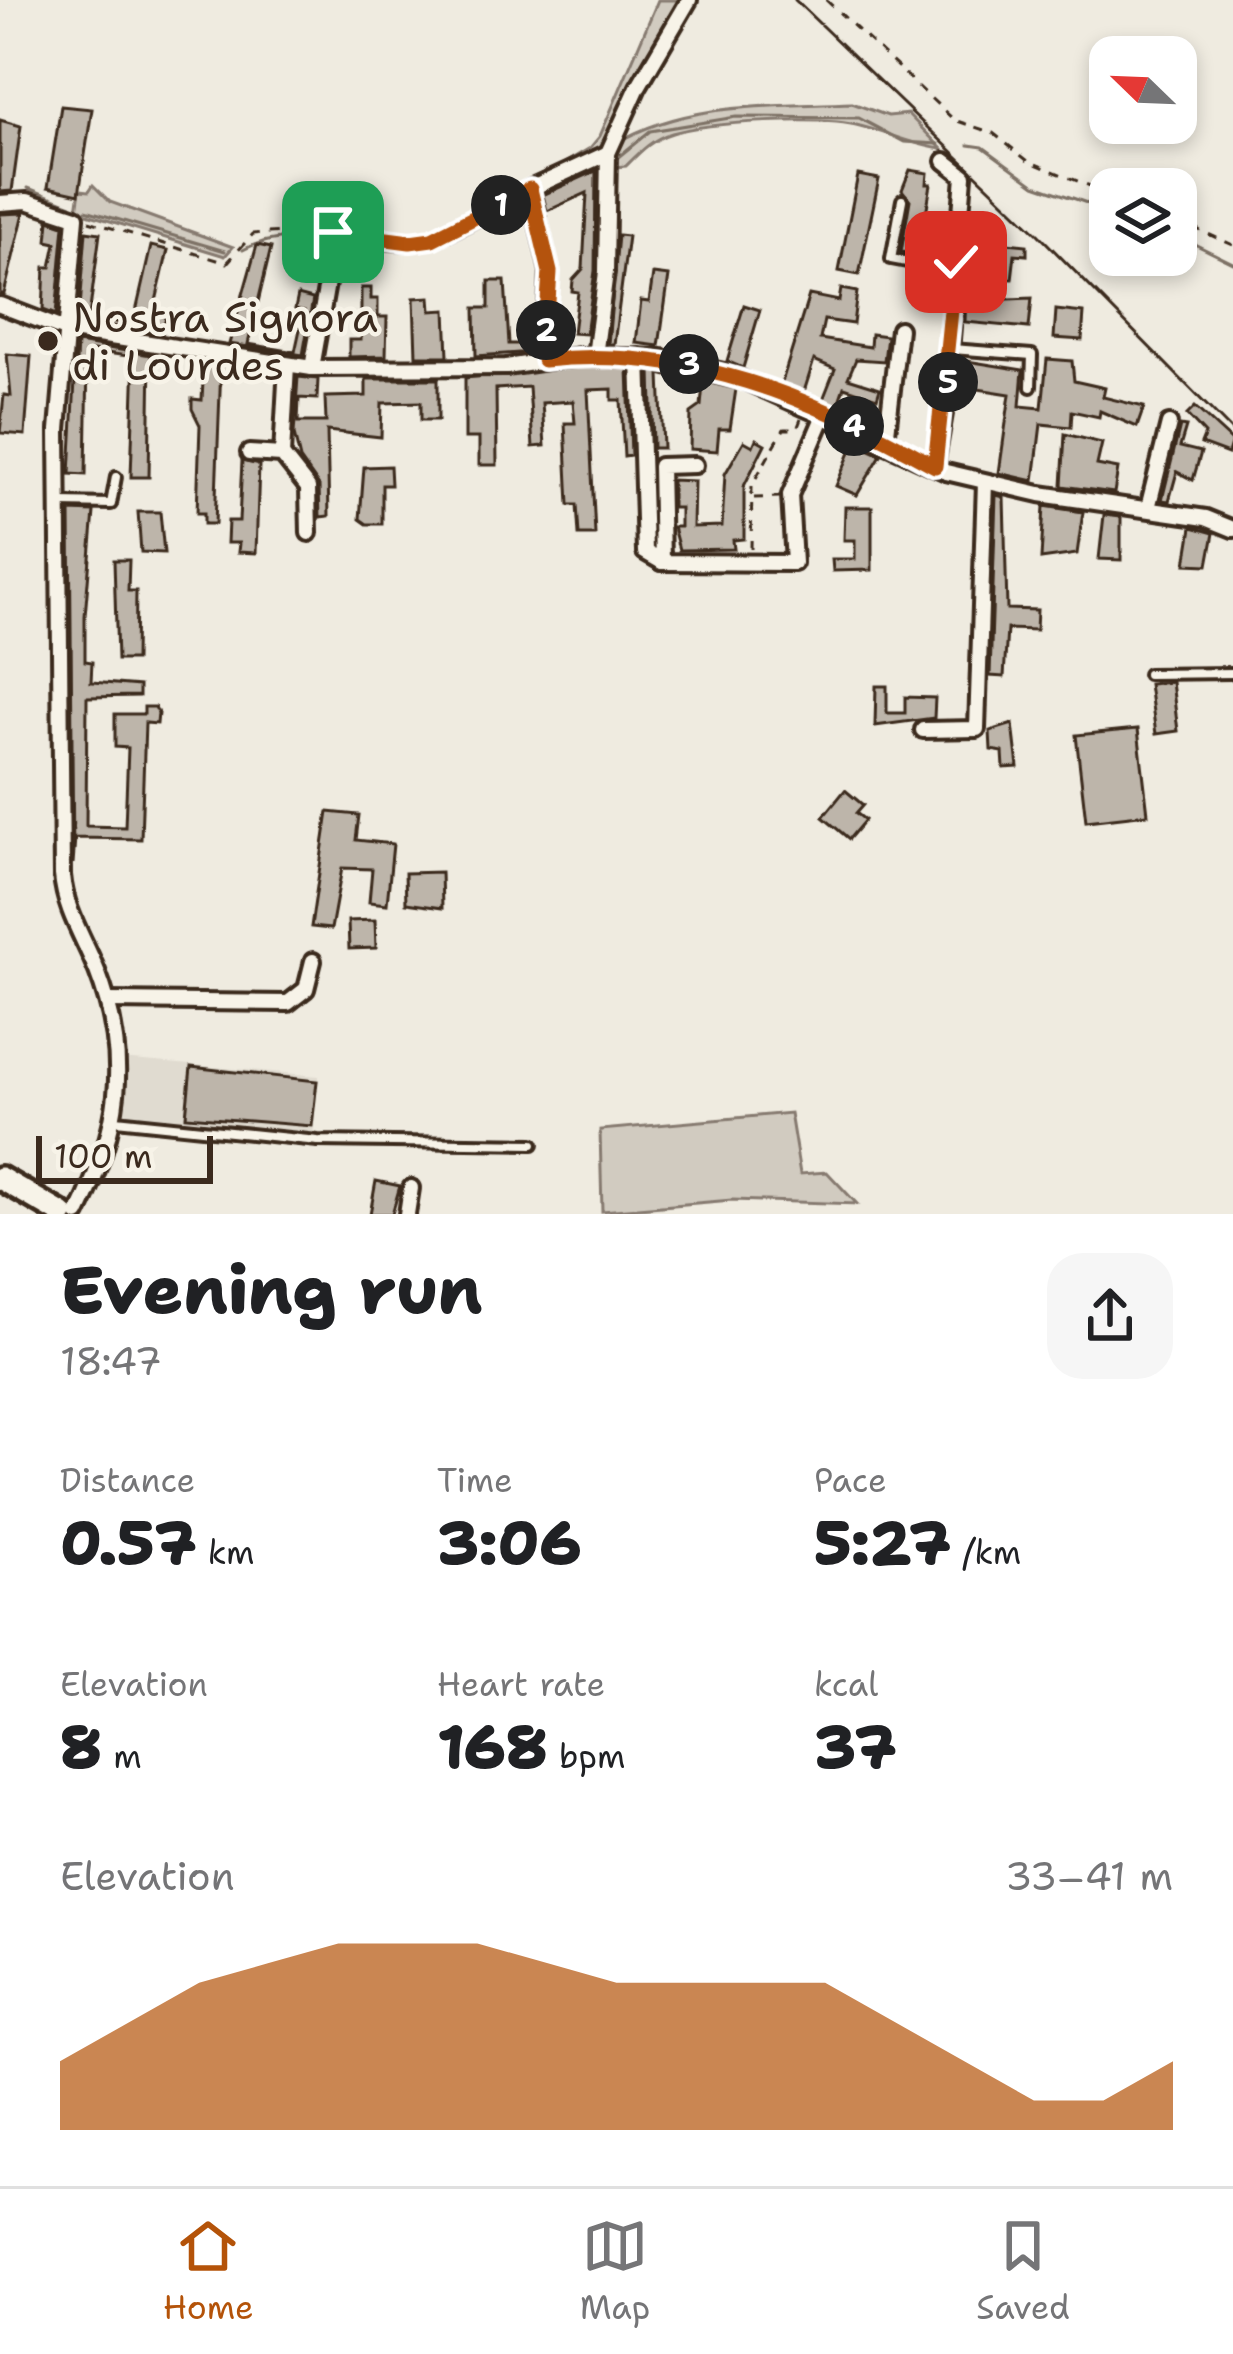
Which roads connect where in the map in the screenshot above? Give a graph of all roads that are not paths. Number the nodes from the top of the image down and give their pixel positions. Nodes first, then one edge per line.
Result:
1 (689, 0) edge
2 (608, 153) junction
3 (945, 161) dead end
4 (902, 200) dead end
5 (0, 203) edge
6 (297, 267) dead end
7 (956, 271) junction
8 (0, 305) edge
9 (899, 328) dead end
10 (65, 331) junction
11 (950, 349) junction
12 (595, 356) junction
13 (639, 357) junction
14 (544, 360) junction
15 (286, 365) junction
16 (312, 368) junction
17 (1031, 387) dead end
18 (825, 413) junction
19 (1168, 424) dead end
20 (886, 441) junction
21 (249, 453) dead end
22 (282, 455) junction
23 (695, 465) dead end
24 (935, 466) junction
25 (116, 477) dead end
26 (985, 482) junction
27 (62, 503) junction
28 (1148, 508) junction
29 (1233, 529) edge
30 (310, 533) dead end
31 (662, 562) junction
32 (1233, 673) edge
33 (1148, 674) dead end
34 (923, 730) dead end
35 (314, 961) dead end
36 (108, 1001) junction
37 (116, 1120) junction
38 (533, 1144) dead end
39 (0, 1178) edge
40 (411, 1188) dead end
41 (62, 1214) edge
42 (77, 1214) edge
43 (407, 1214) edge

1 - 2 street
2 - 12 street
2 - 14 street
3 - 7 street
4 - 7 lane
5 - 10 street
6 - 16 street
7 - 11 street
8 - 10 street
9 - 20 street
10 - 15 street
10 - 27 street
11 - 17 lane
11 - 24 street
12 - 13 street
12 - 14 street
13 - 18 street
13 - 31 street
14 - 16 street
15 - 16 street
15 - 22 street
18 - 20 street
18 - 31 street
19 - 28 street
20 - 24 street
21 - 22 street
22 - 30 street
23 - 31 street
24 - 26 street
25 - 27 lane
26 - 28 street
26 - 34 street
27 - 36 street
28 - 29 street
32 - 33 lane
35 - 36 street
36 - 37 street
37 - 38 lane
37 - 42 street
39 - 41 main road
40 - 43 street

